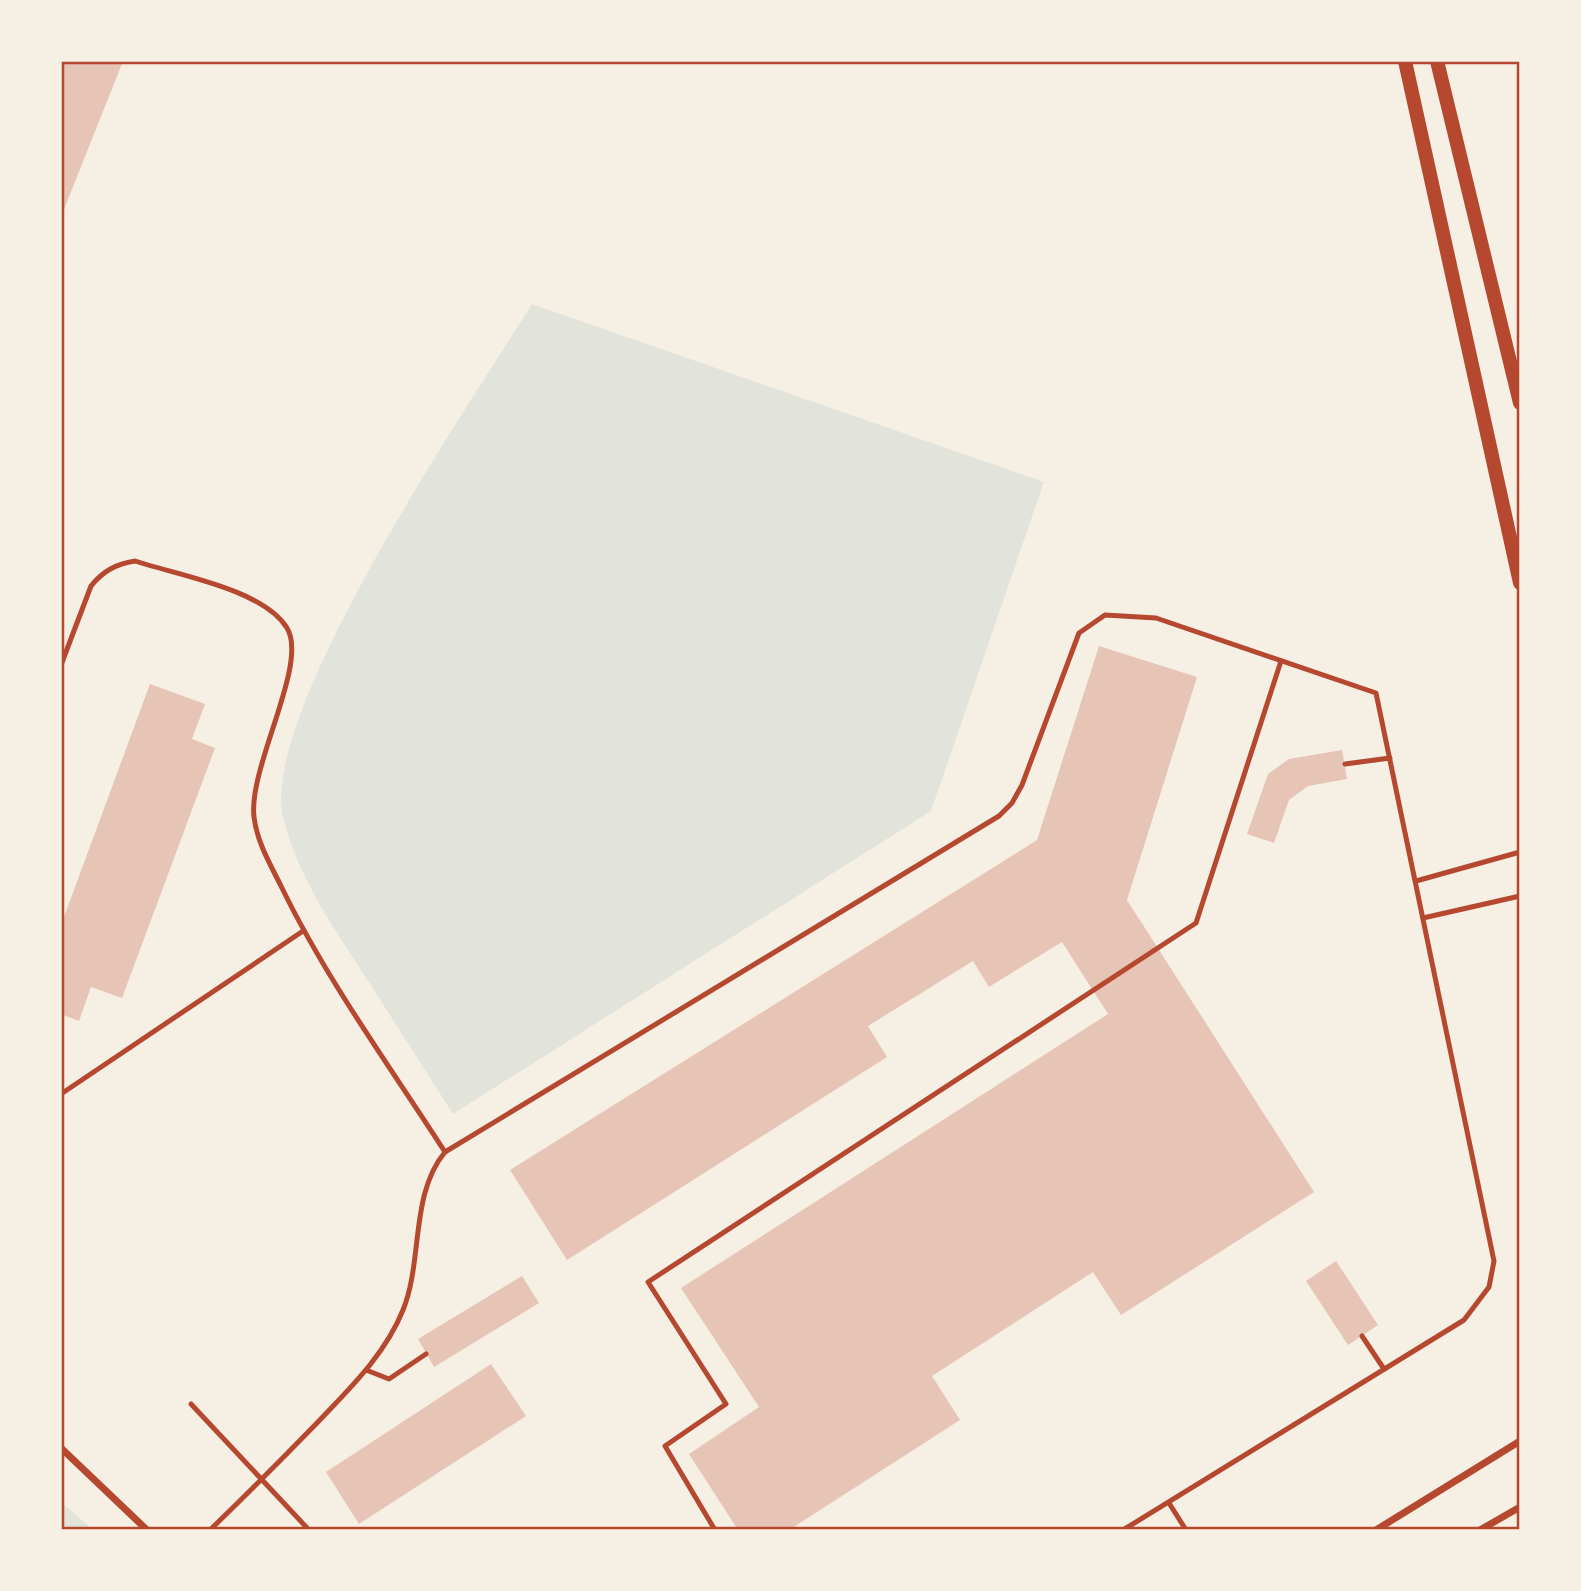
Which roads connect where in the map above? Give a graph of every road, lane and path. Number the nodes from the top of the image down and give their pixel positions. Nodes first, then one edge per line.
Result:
1 (1405, 61) edge
2 (1437, 61) edge
3 (1520, 403) edge
4 (1520, 583) edge
5 (1281, 661) junction
6 (61, 665) edge
7 (1390, 758) junction
8 (1345, 764) dead end
9 (1520, 852) edge
10 (1416, 881) junction
11 (1520, 896) edge
12 (1423, 918) junction
13 (303, 931) junction
14 (61, 1094) edge
15 (445, 1152) junction
16 (1362, 1336) dead end
17 (426, 1354) dead end
18 (366, 1370) junction
19 (1384, 1370) junction
20 (191, 1405) dead end
21 (1520, 1441) edge
22 (61, 1448) edge
23 (263, 1478) junction
24 (1169, 1503) junction
25 (1520, 1507) edge
26 (1124, 1529) edge
27 (147, 1530) edge
28 (210, 1530) edge
29 (309, 1530) edge
30 (715, 1530) edge
31 (1186, 1530) edge
32 (1376, 1530) edge
33 (1480, 1530) edge

1 - 4 main road
2 - 3 main road
5 - 7 lane
5 - 15 lane
5 - 30 lane
6 - 13 lane
7 - 8 lane
7 - 10 lane
9 - 10 lane
10 - 12 lane
11 - 12 lane
12 - 19 lane
13 - 14 lane
13 - 15 lane
15 - 18 lane
16 - 19 lane
17 - 18 lane
18 - 23 lane
19 - 24 lane
20 - 23 lane
21 - 32 street
22 - 27 street
23 - 28 lane
23 - 29 lane
24 - 26 lane
24 - 31 lane
25 - 33 street

